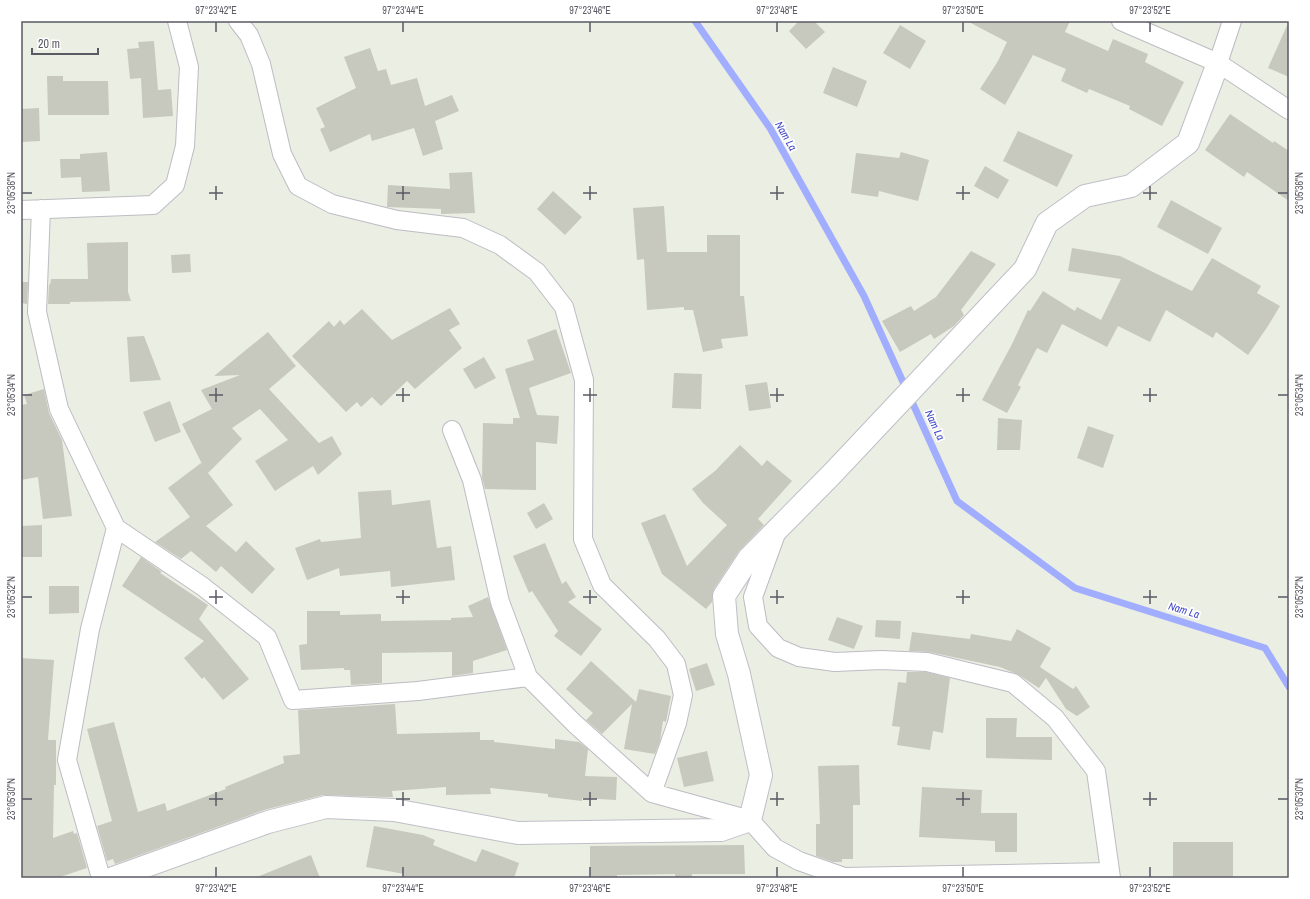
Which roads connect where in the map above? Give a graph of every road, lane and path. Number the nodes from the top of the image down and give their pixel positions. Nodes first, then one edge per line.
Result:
1 (176, 21) edge
2 (238, 21) edge
3 (1121, 21) edge
4 (1232, 21) edge
5 (1218, 63) junction
6 (1289, 110) edge
7 (41, 209) junction
8 (21, 210) edge
9 (452, 430) dead end
10 (116, 528) junction
11 (778, 529) junction
12 (528, 677) junction
13 (652, 793) junction
14 (750, 820) junction
15 (1110, 875) edge
16 (101, 878) edge
17 (113, 878) edge

1 - 7 street
2 - 13 street
3 - 5 street
4 - 5 street
5 - 6 street
5 - 11 street
7 - 8 street
7 - 10 street
9 - 12 street
10 - 12 street
10 - 16 street
11 - 14 street
11 - 15 street
12 - 13 street
13 - 14 street
14 - 15 street
14 - 17 street

